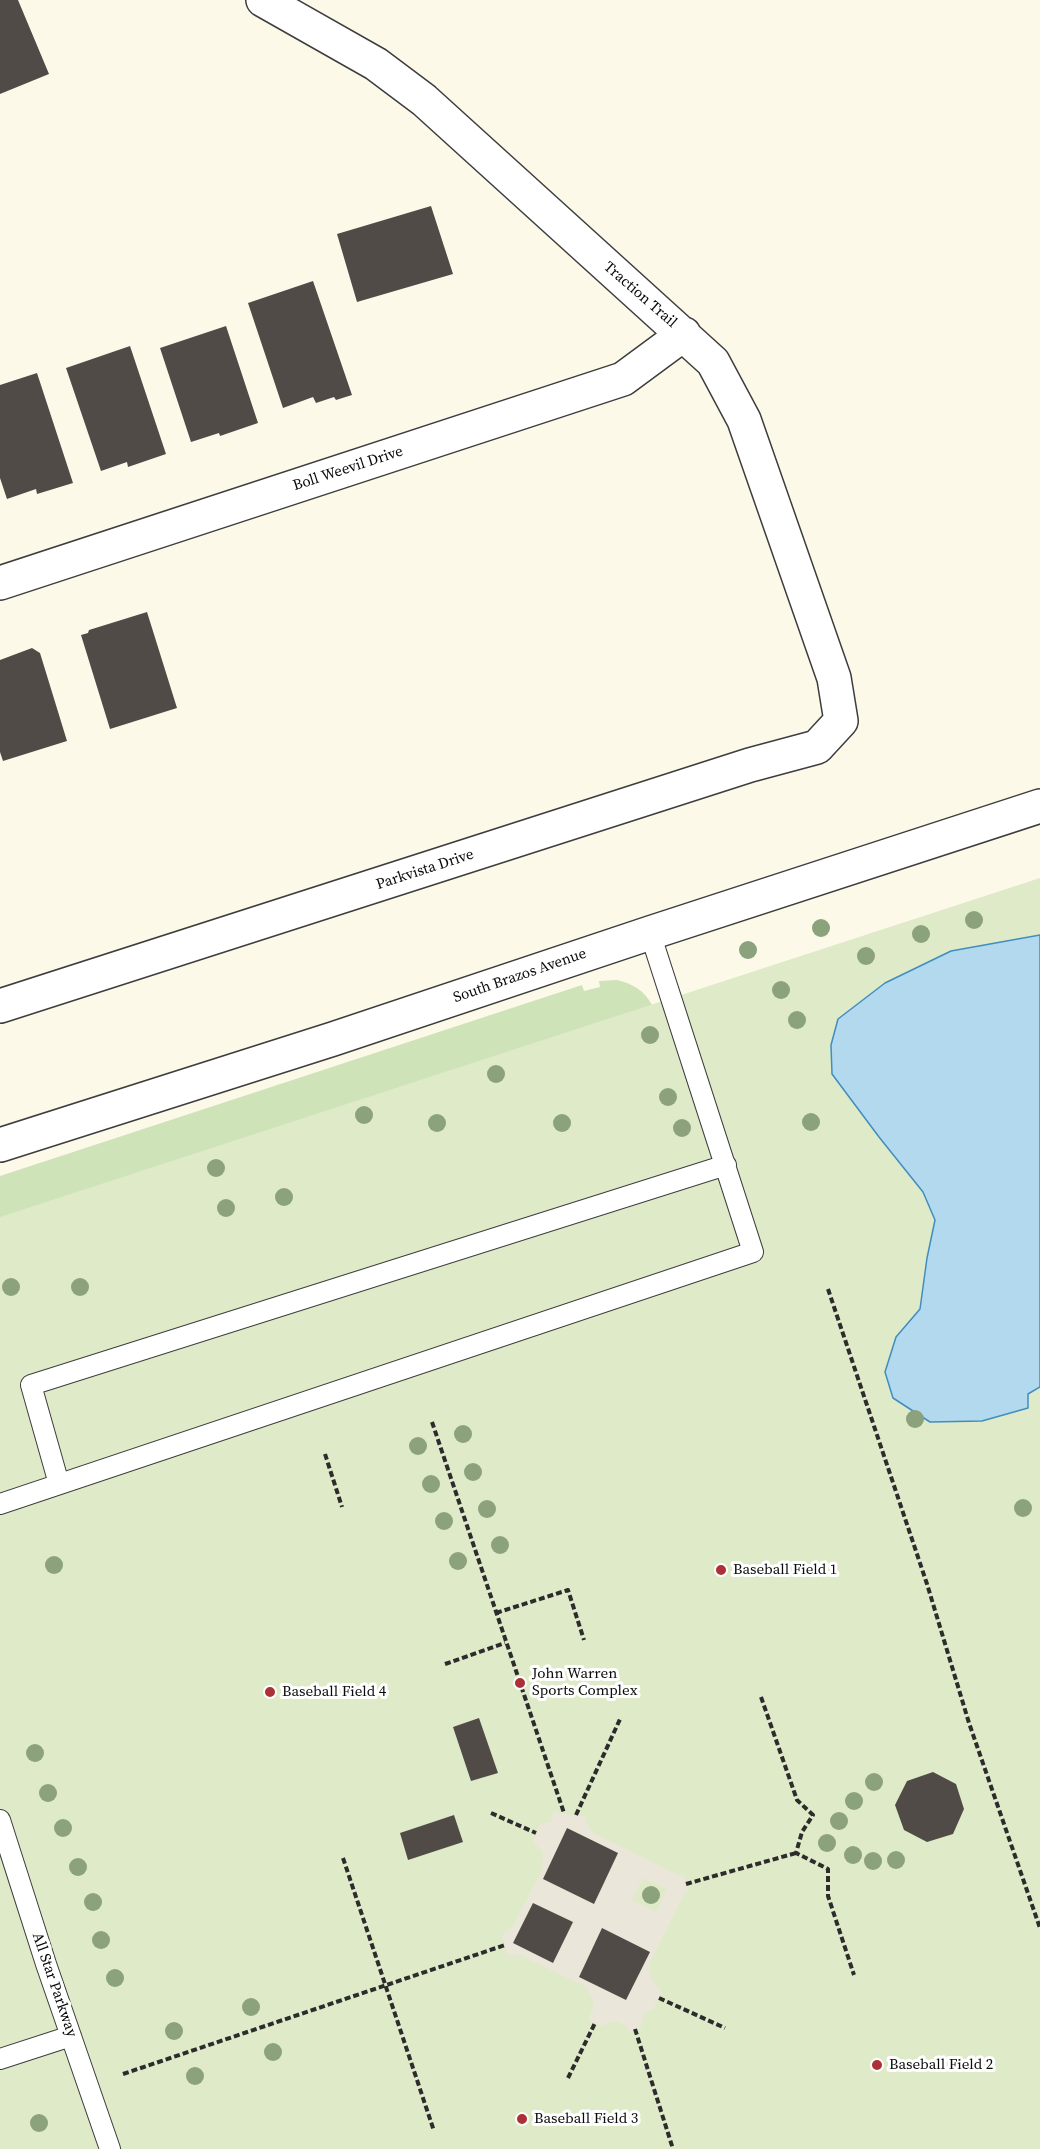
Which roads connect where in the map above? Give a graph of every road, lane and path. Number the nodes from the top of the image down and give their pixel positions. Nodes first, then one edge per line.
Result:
1 (263, 0) edge
2 (684, 334) junction
3 (0, 583) edge
4 (841, 721) joint
5 (1040, 806) edge
6 (650, 933) junction
7 (0, 1006) edge
8 (0, 1145) edge
9 (726, 1165) junction
10 (828, 1288) dead end
11 (432, 1422) dead end
12 (325, 1454) dead end
13 (58, 1484) junction
14 (0, 1504) edge
15 (342, 1507) dead end
16 (496, 1613) junction
17 (584, 1640) dead end
18 (506, 1643) junction
19 (445, 1664) dead end
20 (761, 1697) dead end
21 (621, 1717) dead end
22 (491, 1813) dead end
23 (564, 1813) dead end
24 (576, 1815) dead end
25 (0, 1820) edge
26 (536, 1833) dead end
27 (796, 1853) junction
28 (343, 1858) dead end
29 (686, 1884) dead end
30 (1040, 1928) edge
31 (505, 1946) dead end
32 (854, 1975) dead end
33 (384, 1986) junction
34 (659, 1998) dead end
35 (596, 2023) dead end
36 (725, 2028) dead end
37 (635, 2029) dead end
38 (71, 2036) junction
39 (0, 2059) edge
40 (123, 2074) dead end
41 (568, 2078) dead end
42 (434, 2131) dead end
43 (110, 2149) edge
44 (673, 2149) edge

1 - 2 street, Traction Trail
2 - 3 street, Boll Weevil Drive
2 - 4 street, Traction Trail
4 - 7 street, Parkvista Drive
5 - 6 street, South Brazos Avenue
6 - 8 street, South Brazos Avenue
6 - 9 lane
9 - 13 lane
9 - 13 lane
10 - 30 path
11 - 16 path
12 - 15 path
13 - 14 lane
16 - 17 path
16 - 18 path
18 - 19 path
18 - 23 path
20 - 27 path
21 - 24 path
22 - 26 path
25 - 38 lane, All Star Parkway
27 - 29 path
27 - 32 path
28 - 33 path
31 - 33 path
33 - 40 path
33 - 42 path
34 - 36 path
35 - 41 path
37 - 44 path
38 - 39 lane
38 - 43 lane, All Star Parkway

